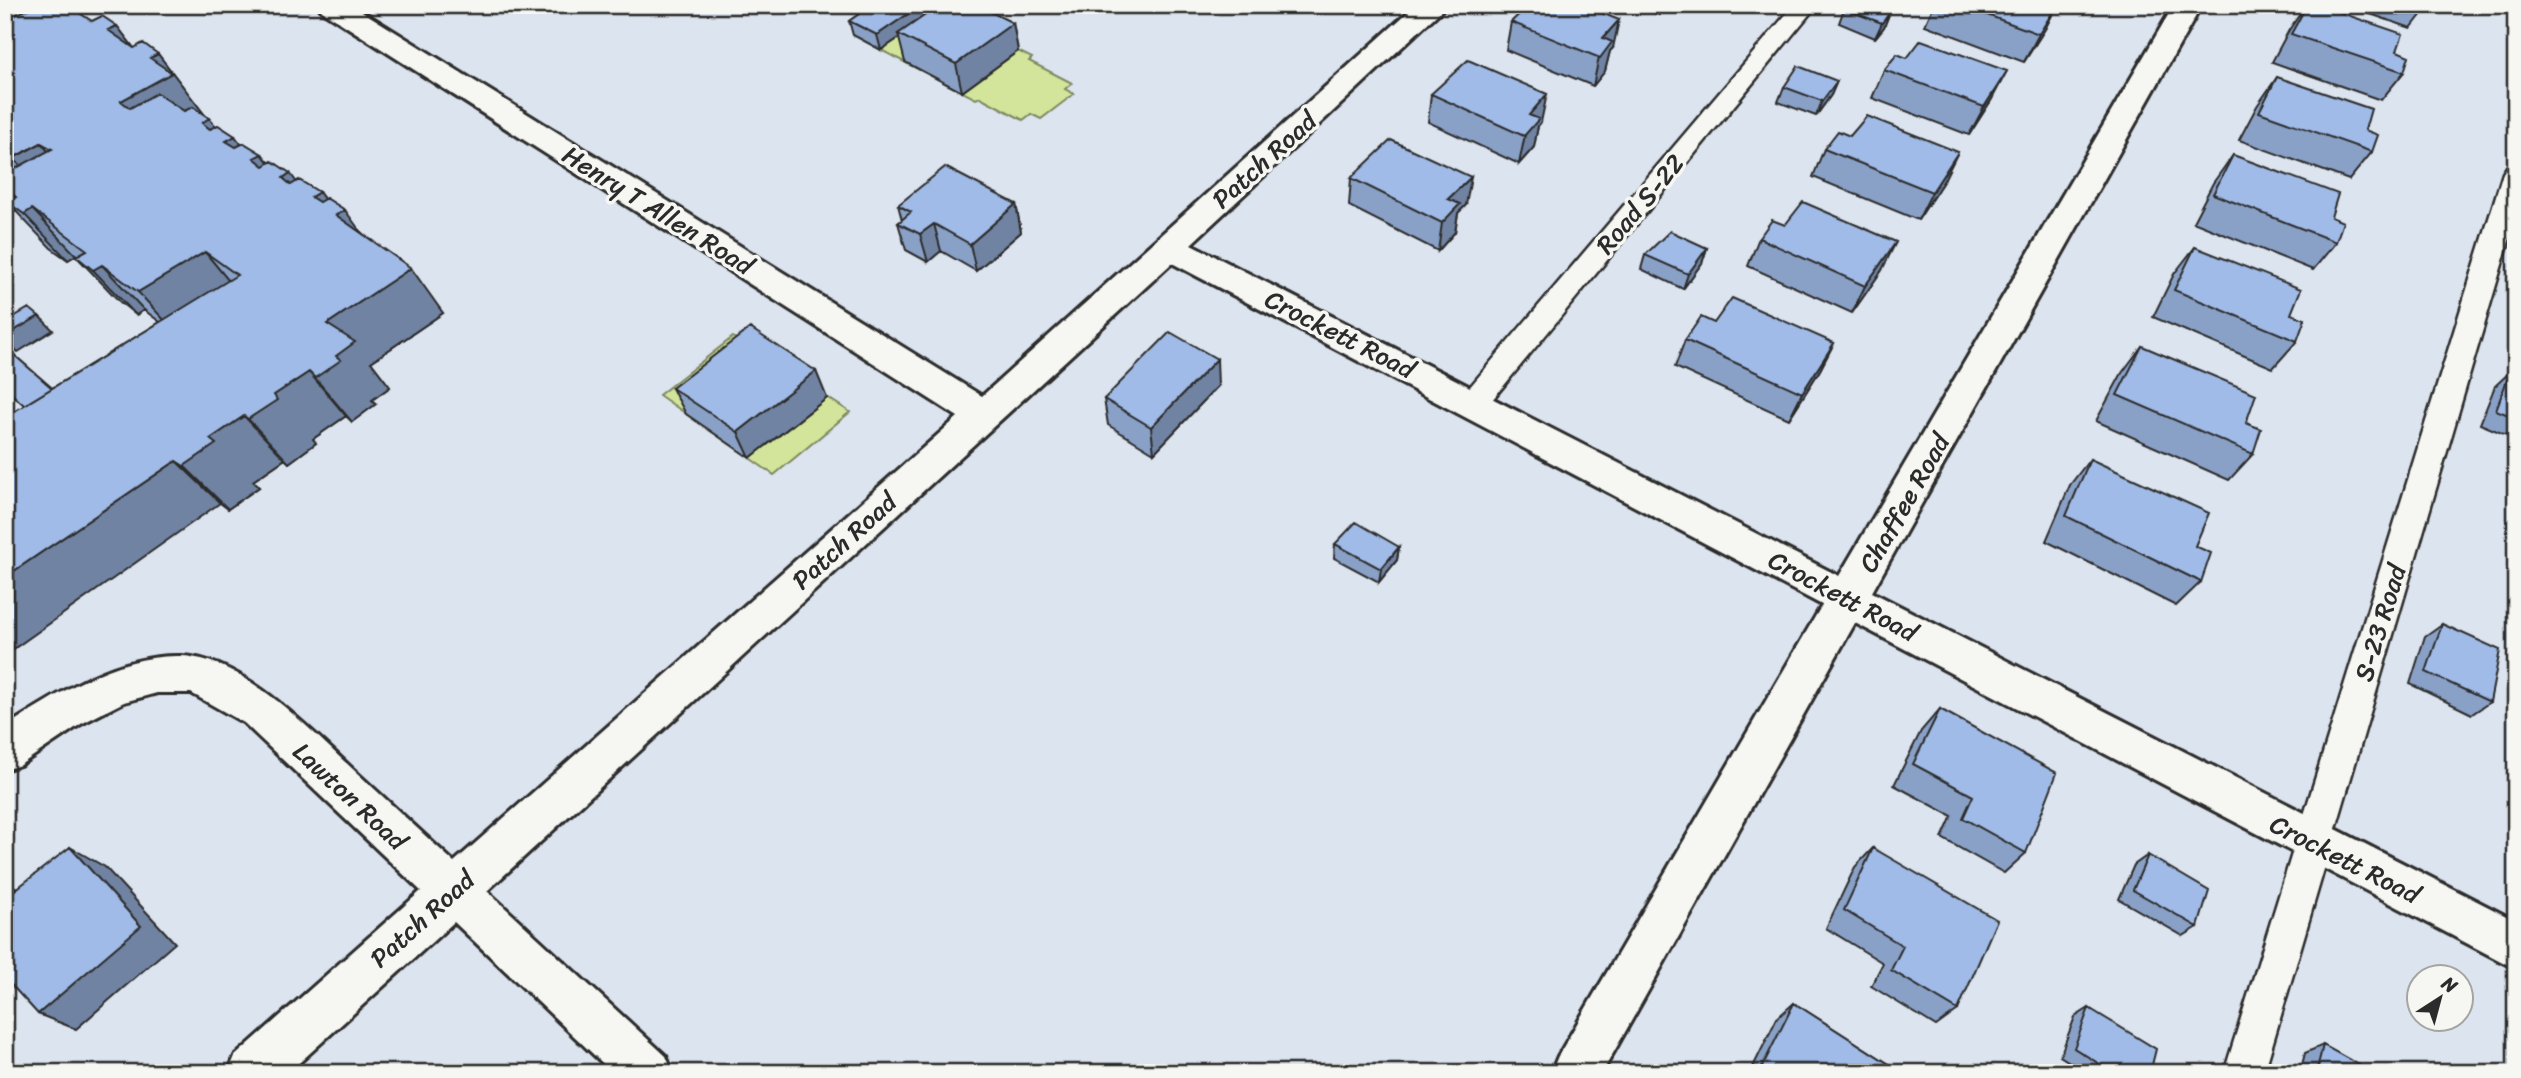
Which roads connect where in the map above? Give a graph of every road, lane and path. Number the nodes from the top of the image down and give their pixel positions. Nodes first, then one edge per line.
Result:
1 (332, 5) edge
2 (1433, 5) edge
3 (1806, 5) edge
4 (2188, 5) edge
5 (2516, 173) edge
6 (1169, 247) junction
7 (1473, 403) junction
8 (985, 415) junction
9 (1849, 599) junction
10 (5, 751) edge
11 (2314, 844) junction
12 (452, 892) junction
13 (2516, 946) edge
14 (253, 1073) edge
15 (649, 1073) edge
16 (1575, 1073) edge
17 (2244, 1073) edge

1 - 8 street, Henry T Allen Road
2 - 6 street, Patch Road
3 - 7 lane, Road S-22
4 - 9 street, Chaffee Road
5 - 11 lane, S-23 Road
6 - 7 street, Crockett Road
6 - 8 street, Patch Road
7 - 9 street, Crockett Road
8 - 12 street, Patch Road
9 - 11 street, Crockett Road
9 - 16 street, Chaffee Road
10 - 12 street, Lawton Road
11 - 13 street, Crockett Road
11 - 17 lane, S-23 Road
12 - 14 street, Patch Road
12 - 15 street, Lawton Road

